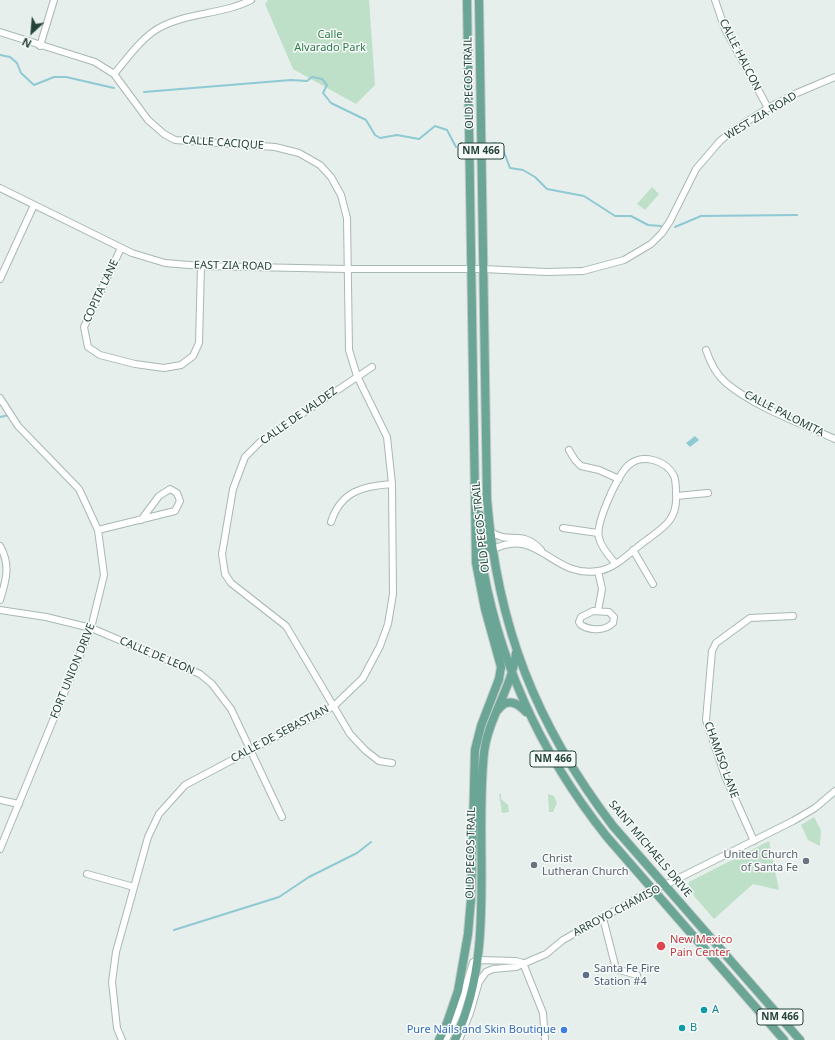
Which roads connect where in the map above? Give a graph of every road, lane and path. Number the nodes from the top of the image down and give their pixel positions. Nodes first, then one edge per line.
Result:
1 (54, 0) edge
2 (251, 0) edge
3 (467, 0) edge
4 (479, 0) edge
5 (715, 0) edge
6 (0, 32) edge
7 (40, 46) junction
8 (114, 74) junction
9 (835, 77) edge
10 (768, 108) junction
11 (0, 188) edge
12 (34, 205) junction
13 (121, 248) junction
14 (201, 266) junction
15 (347, 269) junction
16 (483, 269) junction
17 (471, 270) junction
18 (0, 279) edge
19 (706, 350) dead end
20 (372, 367) dead end
21 (357, 376) junction
22 (0, 398) edge
23 (835, 439) edge
24 (569, 450) dead end
25 (619, 479) junction
26 (392, 484) junction
27 (474, 485) junction
28 (708, 494) dead end
29 (676, 496) junction
30 (476, 519) junction
31 (141, 520) junction
32 (331, 522) dead end
33 (563, 528) dead end
34 (98, 530) junction
35 (490, 531) junction
36 (598, 533) junction
37 (0, 546) edge
38 (492, 550) junction
39 (633, 550) junction
40 (543, 553) junction
41 (615, 563) junction
42 (598, 571) junction
43 (653, 584) dead end
44 (0, 600) edge
45 (0, 610) edge
46 (598, 611) junction
47 (793, 616) dead end
48 (92, 628) junction
49 (517, 650) junction
50 (512, 674) junction
51 (334, 706) junction
52 (531, 718) junction
53 (492, 723) junction
54 (250, 750) junction
55 (392, 763) dead end
56 (835, 791) edge
57 (0, 800) edge
58 (19, 804) junction
59 (282, 817) dead end
60 (754, 840) junction
61 (0, 849) edge
62 (87, 874) dead end
63 (665, 885) junction
64 (134, 887) junction
65 (653, 889) junction
66 (603, 918) junction
67 (479, 960) junction
68 (523, 963) junction
69 (637, 976) dead end
70 (122, 1040) edge
71 (439, 1040) edge
72 (446, 1040) edge
73 (455, 1040) edge
74 (459, 1040) edge
75 (545, 1040) edge
76 (784, 1040) edge
77 (800, 1040) edge

1 - 7 street
2 - 8 street
3 - 17 main road, OLD PECOS TRAIL / NM 466
4 - 16 main road, OLD PECOS TRAIL / NM 466
5 - 10 street, CALLE HALCON
6 - 7 street, CALLE CACIQUE
7 - 8 street, CALLE CACIQUE
8 - 15 street, CALLE CACIQUE
9 - 10 street, WEST ZIA ROAD
10 - 16 street, WEST ZIA ROAD
11 - 12 street, EAST ZIA ROAD
12 - 13 street, EAST ZIA ROAD
12 - 18 street
13 - 14 street, EAST ZIA ROAD
13 - 14 street, COPITA LANE
14 - 15 street, EAST ZIA ROAD
15 - 17 street, EAST ZIA ROAD
15 - 21 street, CALLE DE SEBASTIAN
16 - 17 street, EAST ZIA ROAD
16 - 35 main road, OLD PECOS TRAIL / NM 466
17 - 27 main road, OLD PECOS TRAIL / NM 466
19 - 23 street, CALLE PALOMITA
20 - 21 street, CALLE DE VALDEZ
21 - 26 street, CALLE DE SEBASTIAN
21 - 51 street, CALLE DE VALDEZ
22 - 34 street, FORT UNION DRIVE
24 - 25 street
25 - 29 street
25 - 36 street
26 - 32 street
26 - 51 street, CALLE DE SEBASTIAN
27 - 30 main road, OLD PECOS TRAIL / NM 466
27 - 38 main road
28 - 29 street
29 - 39 street
30 - 50 main road, NM 466
30 - 71 main road, OLD PECOS TRAIL
31 - 31 street
31 - 34 street
33 - 36 street
34 - 48 street, FORT UNION DRIVE
35 - 38 main road, OLD PECOS TRAIL / NM 466
35 - 40 street
36 - 41 street
37 - 44 street
38 - 40 street
38 - 49 main road, OLD PECOS TRAIL / NM 466
39 - 41 street
39 - 43 street
40 - 42 street
41 - 42 street
42 - 46 street
45 - 48 street, CALLE DE LEON
46 - 46 street
47 - 60 street, CHAMISO LANE
48 - 54 street, CALLE DE LEON
48 - 58 street, FORT UNION DRIVE
49 - 50 main road, OLD PECOS TRAIL
49 - 63 main road, SAINT MICHAELS DRIVE / NM 466
50 - 52 main road, NM 466
50 - 53 main road, OLD PECOS TRAIL
51 - 54 street, CALLE DE SEBASTIAN
51 - 55 street, CALLE DE VALDEZ
52 - 53 main road
52 - 65 main road, NM 466
53 - 67 main road, OLD PECOS TRAIL
54 - 59 street, CALLE DE LEON
54 - 64 street, CALLE DE SEBASTIAN
56 - 60 street, ARROYO CHAMISO
57 - 58 street
58 - 61 street, FORT UNION DRIVE
60 - 63 street, ARROYO CHAMISO
62 - 64 street
63 - 65 street, ARROYO CHAMISO
63 - 77 main road, SAINT MICHAELS DRIVE / NM 466
64 - 70 street, CALLE DE SEBASTIAN
65 - 66 street, ARROYO CHAMISO
65 - 76 main road, NM 466
66 - 68 street, ARROYO CHAMISO
66 - 69 street
67 - 68 street
67 - 72 street
67 - 73 main road, OLD PECOS TRAIL
68 - 74 street, ARROYO CHAMISO
68 - 75 street

